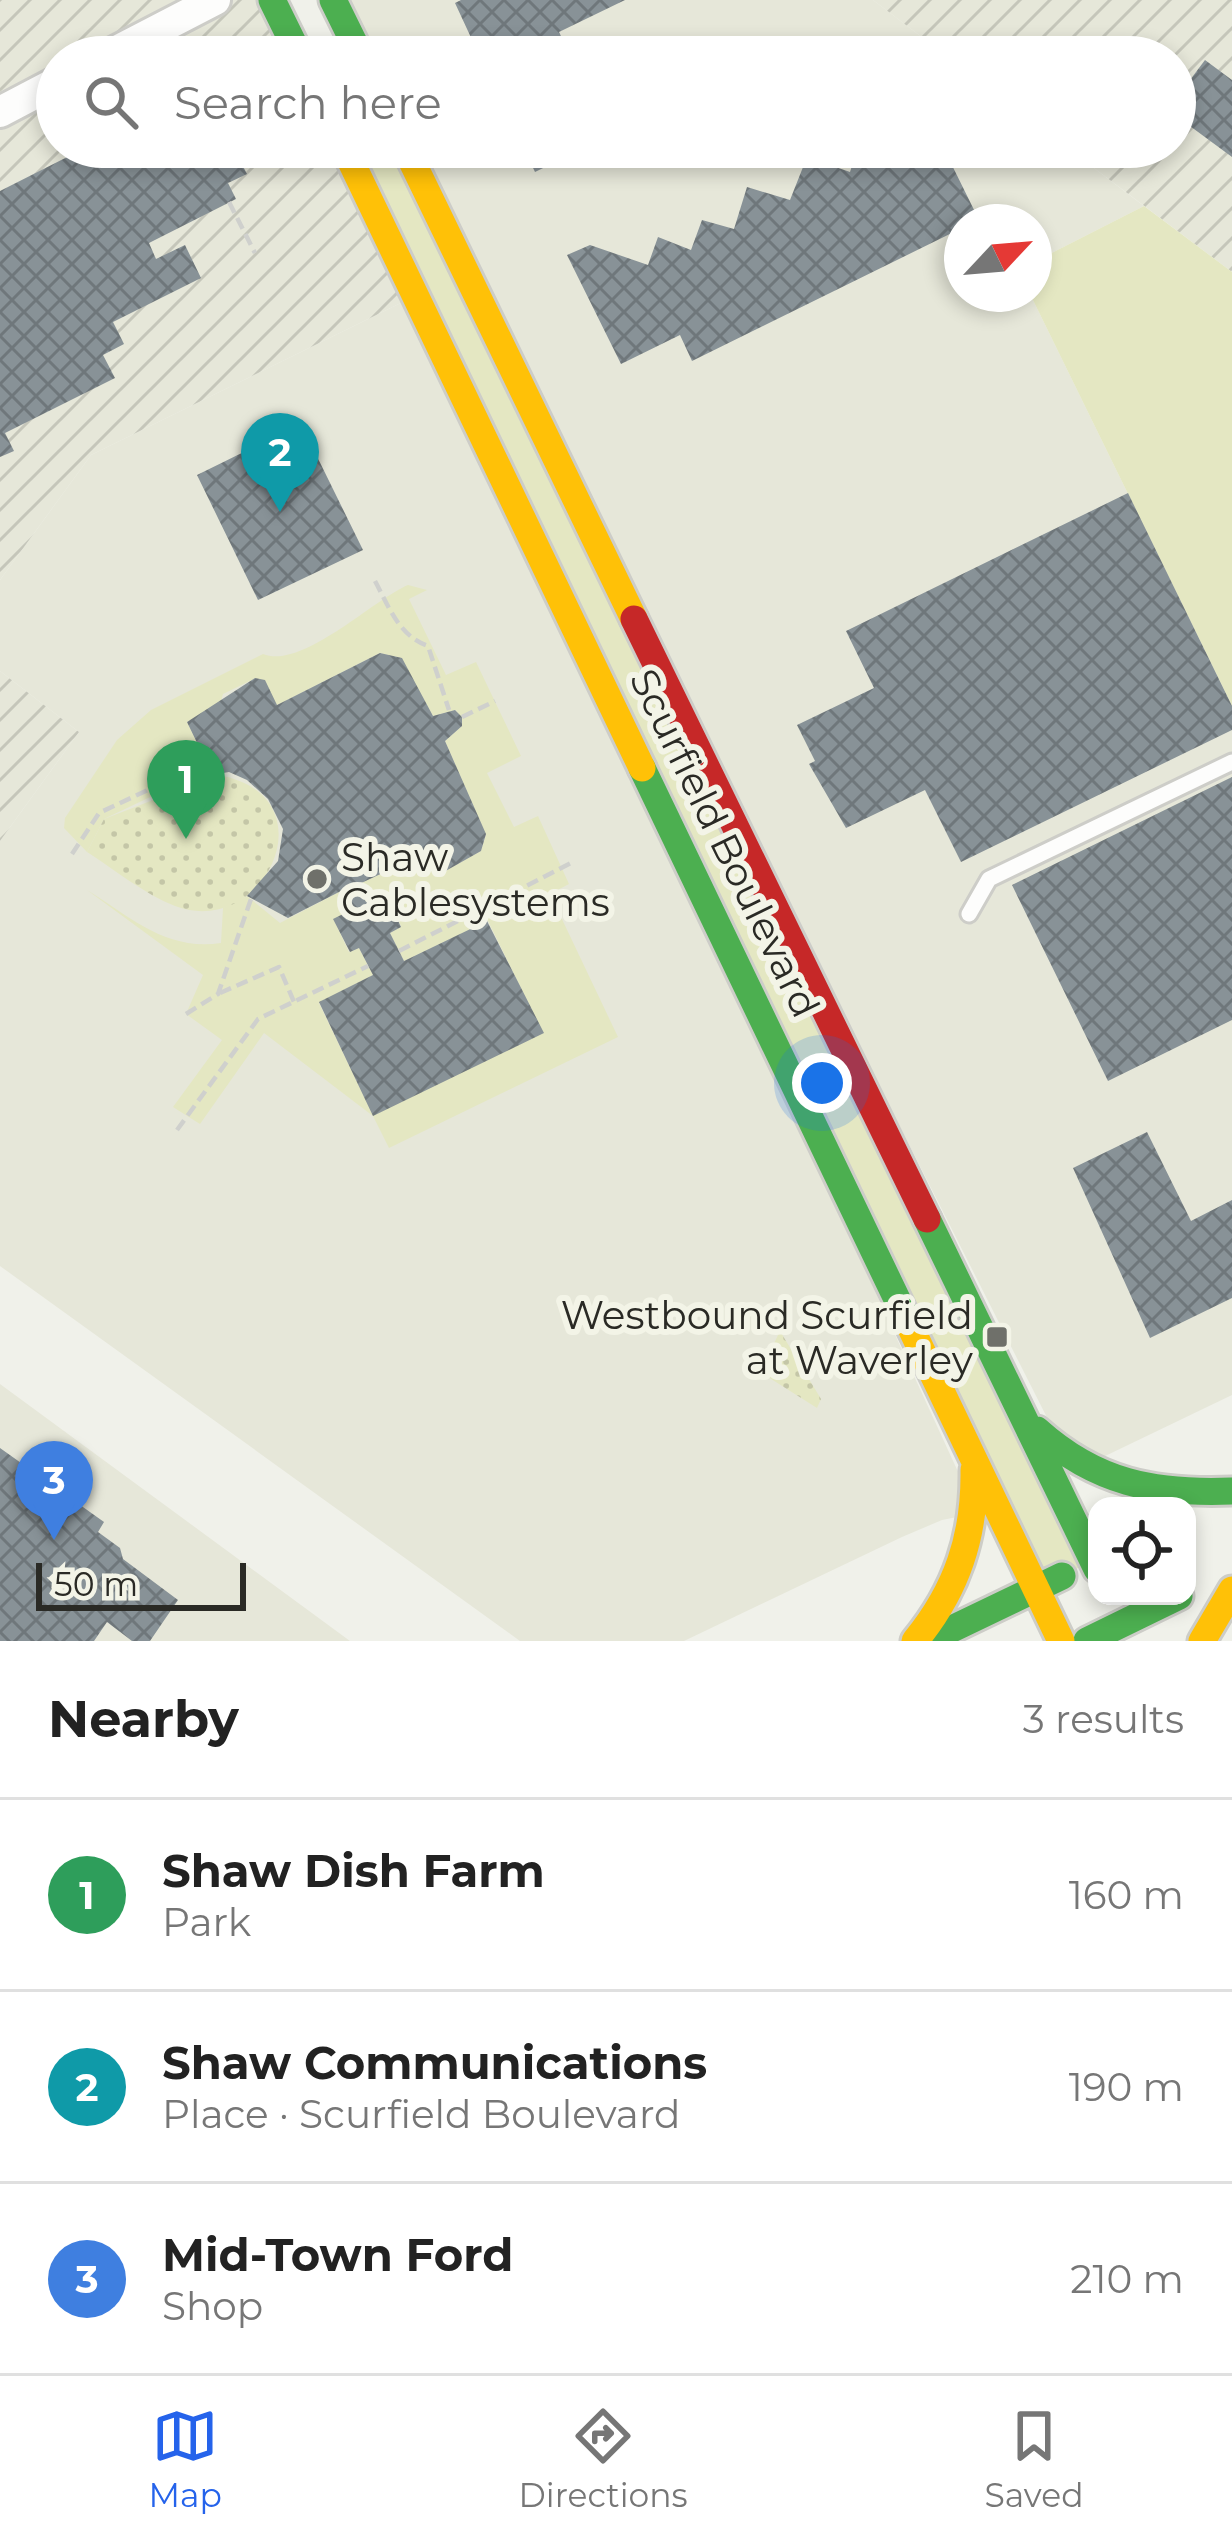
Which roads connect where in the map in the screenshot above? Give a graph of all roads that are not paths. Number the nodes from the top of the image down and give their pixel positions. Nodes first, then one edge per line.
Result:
1 (215, 0) edge
2 (272, 0) edge
3 (333, 0) edge
4 (146, 36) edge
5 (290, 36) edge
6 (351, 36) edge
7 (36, 93) edge
8 (0, 112) edge
9 (354, 168) edge
10 (415, 168) edge
11 (1232, 762) edge
12 (968, 914) dead end
13 (1022, 1416) junction
14 (972, 1449) junction
15 (1232, 1493) edge
16 (1196, 1511) edge
17 (1088, 1547) edge
18 (1088, 1566) edge
19 (1232, 1570) edge
20 (1035, 1588) junction
21 (1196, 1588) edge
22 (1232, 1590) edge
23 (1114, 1605) edge
24 (1167, 1605) edge
25 (1128, 1632) edge
26 (915, 1641) edge
27 (927, 1641) edge
28 (1061, 1641) edge
29 (1087, 1641) edge
30 (1202, 1641) edge

1 - 4 street
2 - 5 street
3 - 6 street
7 - 8 street
9 - 14 street, Scurfield Boulevard
10 - 13 street, Scurfield Boulevard
11 - 12 lane
13 - 15 street
13 - 17 street, Scurfield Boulevard
14 - 20 street, Scurfield Boulevard
14 - 26 street
15 - 16 street
18 - 20 street
19 - 21 street
20 - 27 street
20 - 28 street, Scurfield Boulevard
22 - 30 street
23 - 25 street
24 - 25 street
25 - 29 street

